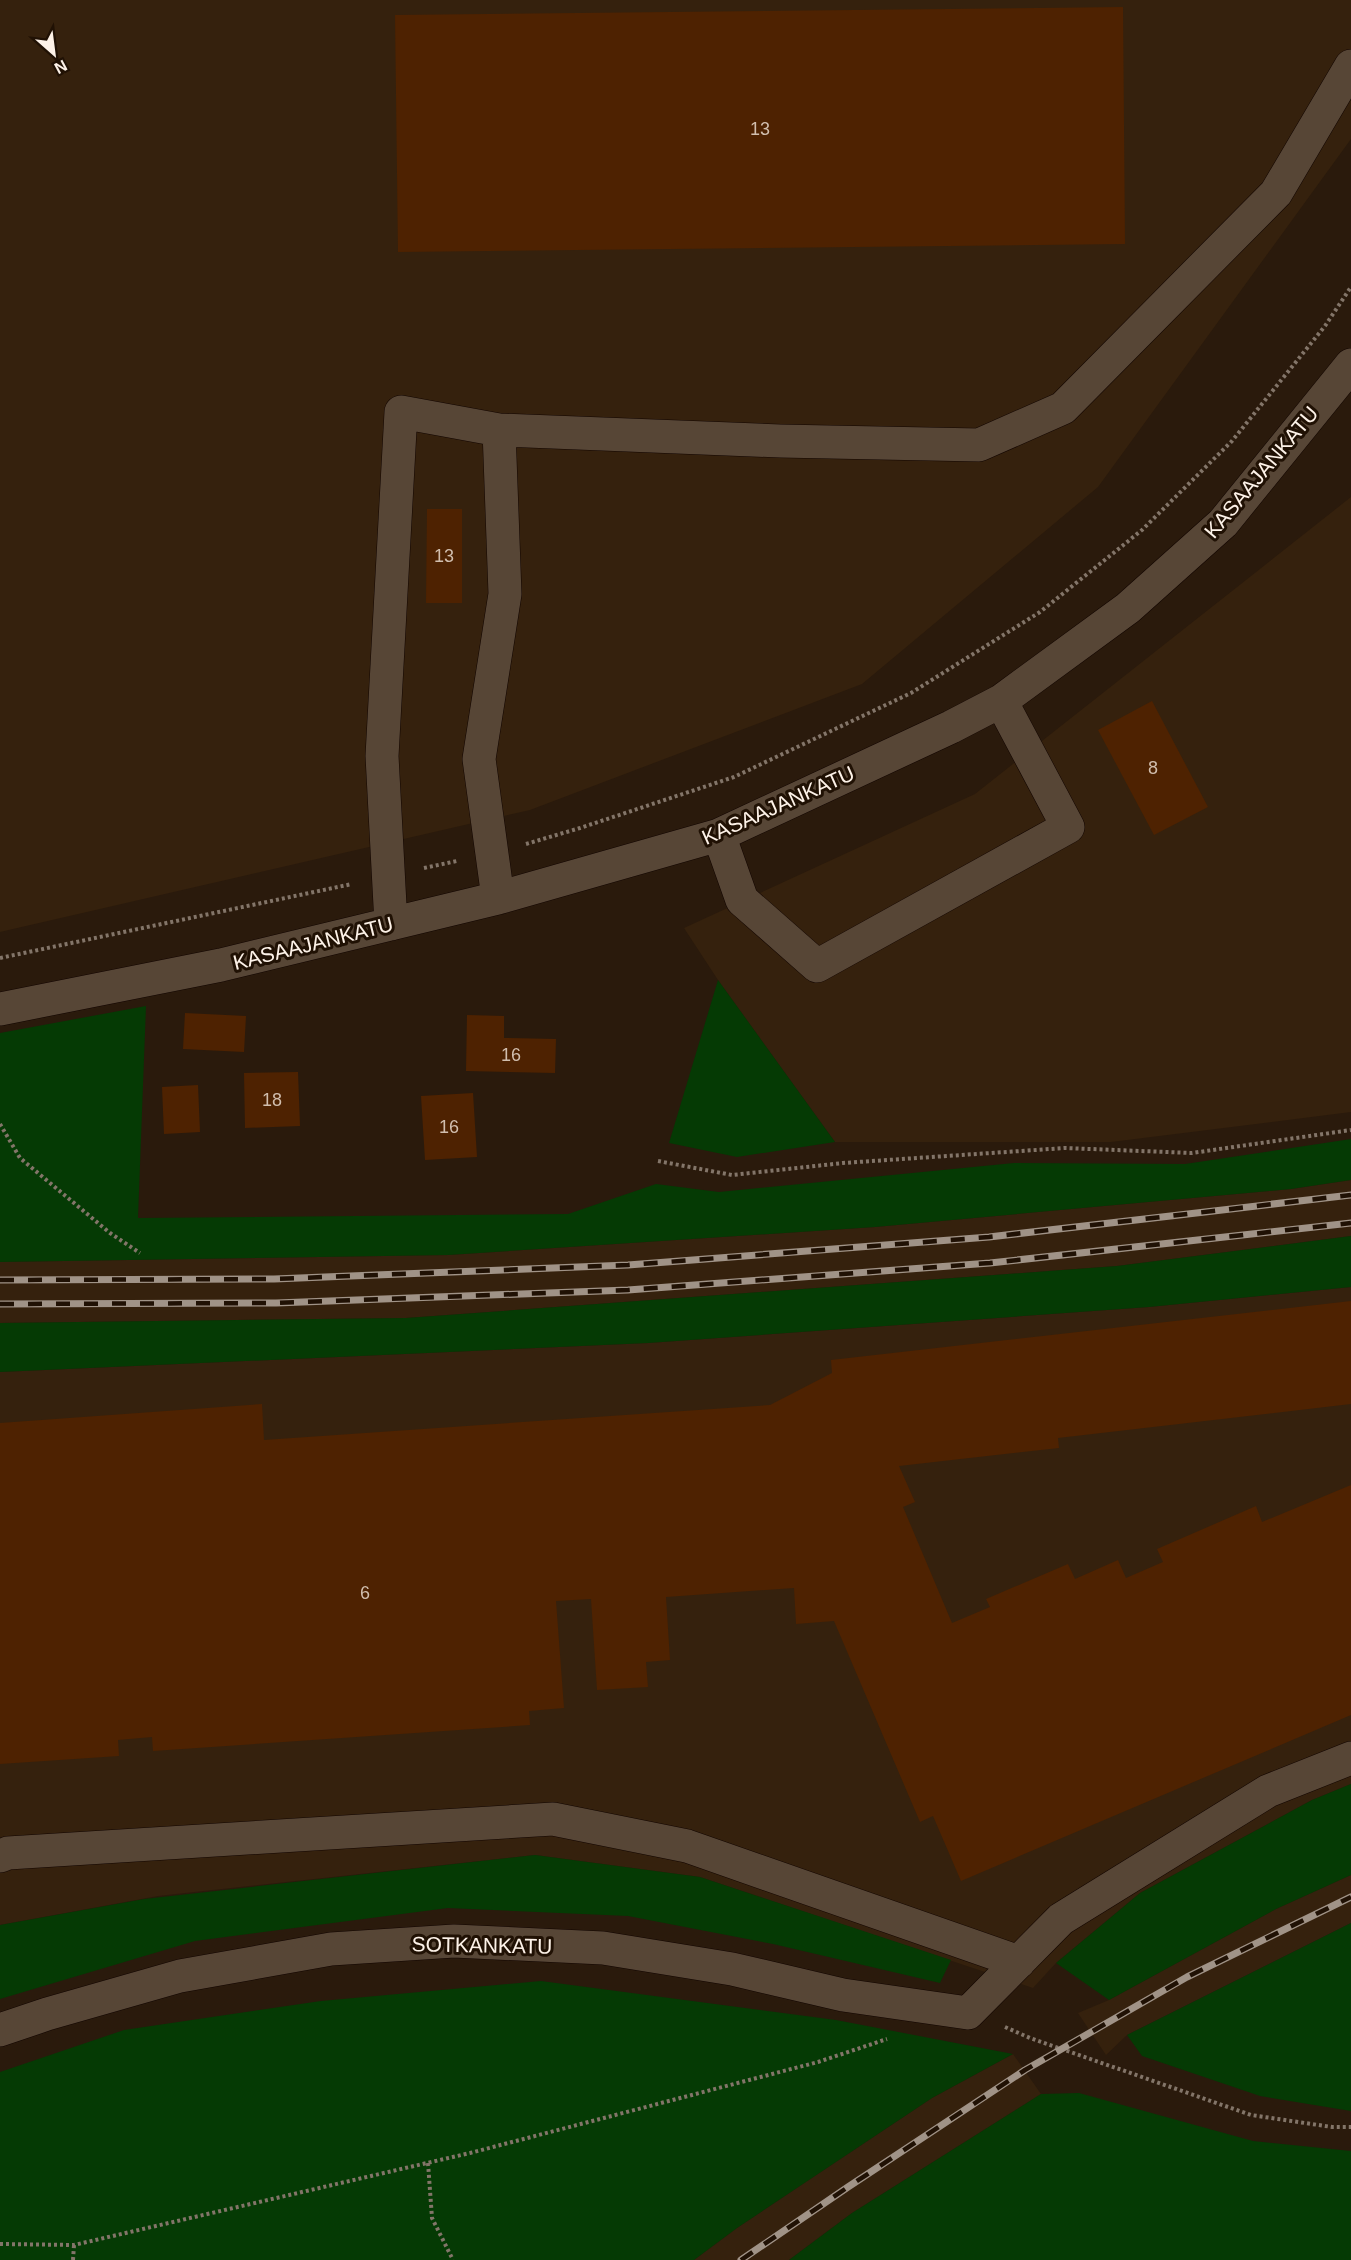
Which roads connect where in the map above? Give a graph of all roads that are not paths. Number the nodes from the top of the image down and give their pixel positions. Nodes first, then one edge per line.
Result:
1 (1351, 66) edge
2 (1351, 365) edge
3 (499, 430) junction
4 (1000, 701) junction
5 (719, 835) junction
6 (498, 898) junction
7 (391, 924) junction
8 (0, 1009) edge
9 (1351, 1758) edge
10 (0, 1856) edge
11 (1019, 1962) junction
12 (0, 2030) edge

1 - 3 street
2 - 4 street, KASAAJANKATU
3 - 6 street
3 - 7 street
4 - 5 street, KASAAJANKATU
4 - 5 street
5 - 6 street, KASAAJANKATU
6 - 7 street, KASAAJANKATU
7 - 8 street, KASAAJANKATU
9 - 11 street
10 - 11 street
11 - 12 street, SOTKANKATU

